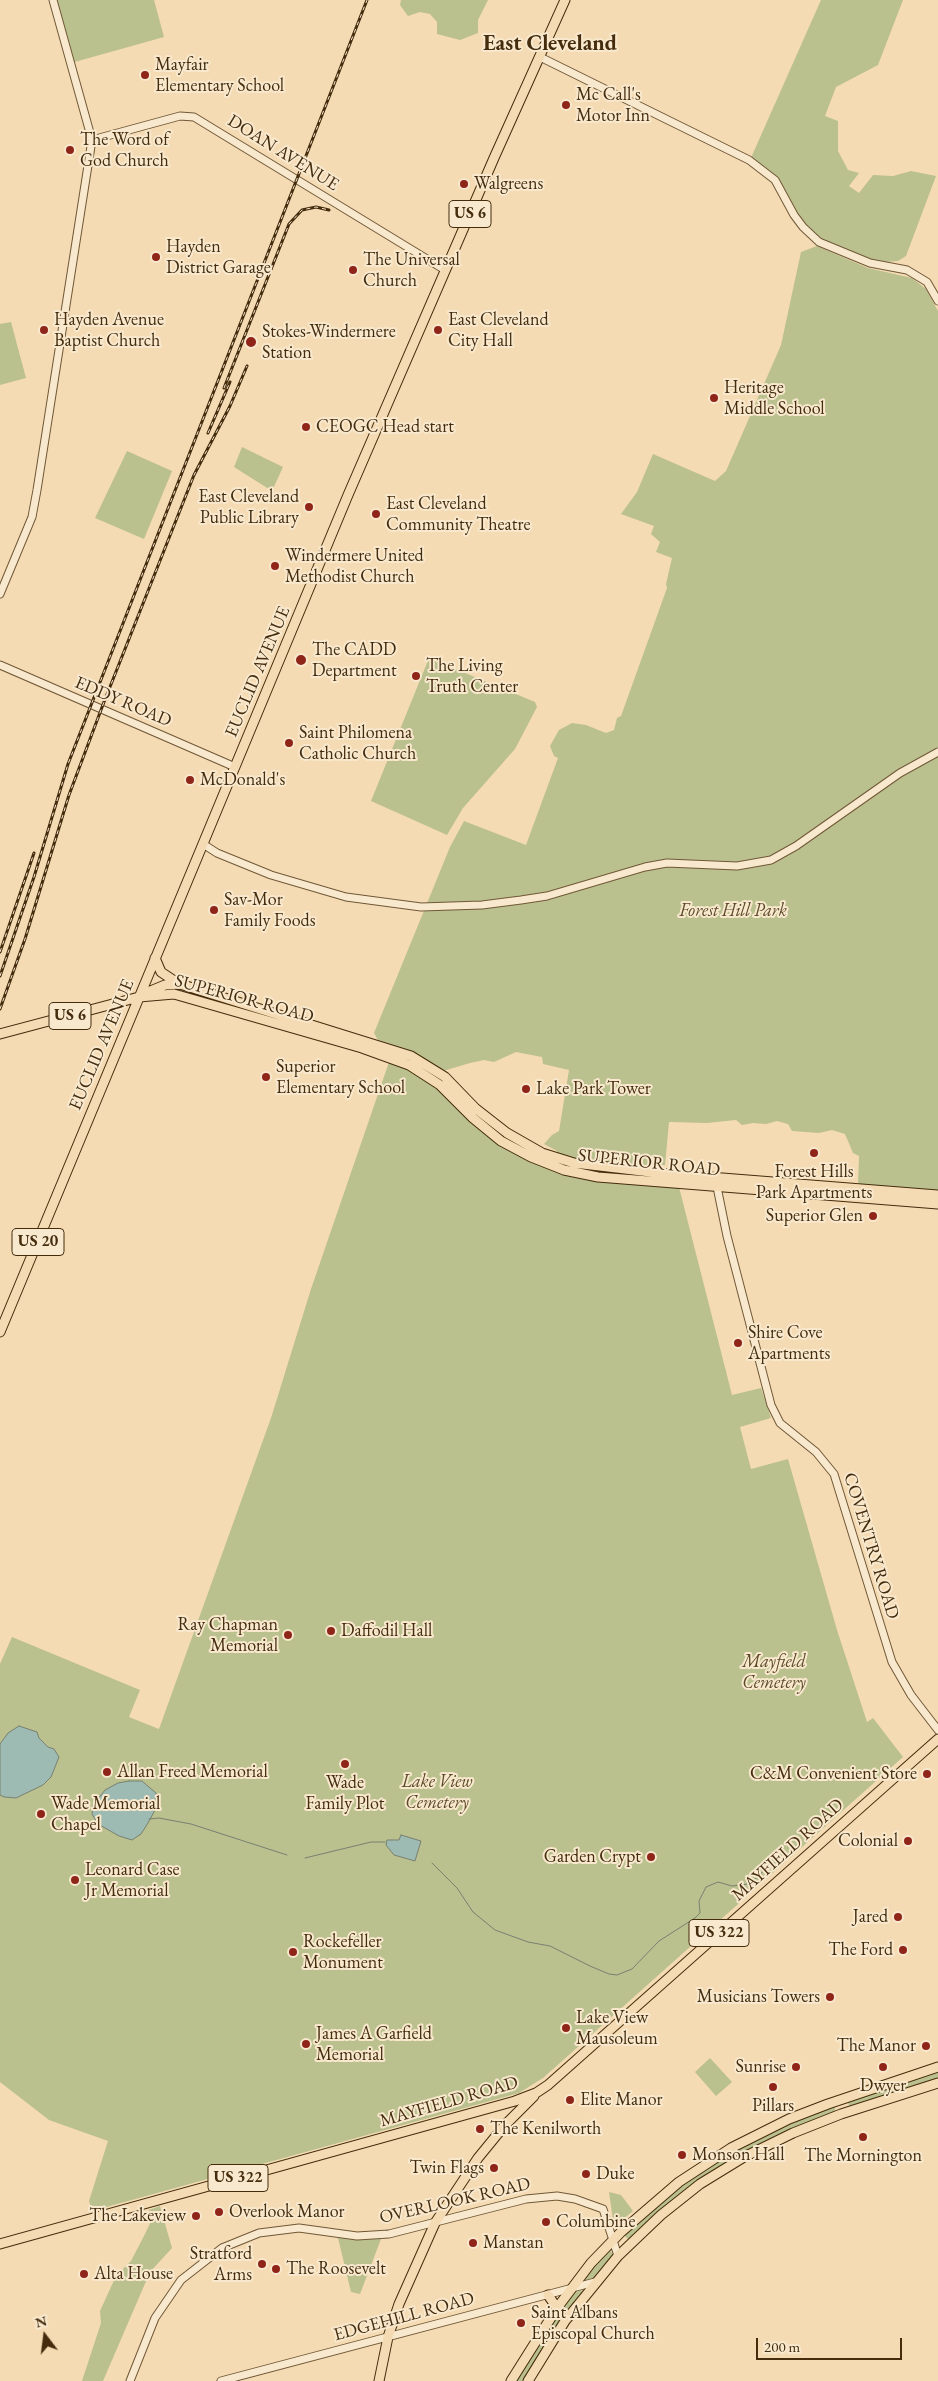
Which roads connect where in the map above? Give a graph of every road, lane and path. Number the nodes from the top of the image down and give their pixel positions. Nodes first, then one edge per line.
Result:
1 (53, 0) edge
2 (565, 0) edge
3 (540, 57) junction
4 (92, 140) junction
5 (445, 270) junction
6 (938, 300) edge
7 (0, 594) edge
8 (0, 665) edge
9 (938, 752) edge
10 (235, 767) junction
11 (203, 844) junction
12 (155, 958) junction
13 (180, 984) junction
14 (139, 997) junction
15 (0, 1034) edge
16 (472, 1111) junction
17 (716, 1182) junction
18 (938, 1195) edge
19 (938, 1204) edge
20 (0, 1332) edge
21 (938, 1730) edge
22 (938, 1739) edge
23 (938, 2068) edge
24 (938, 2083) edge
25 (536, 2093) junction
26 (435, 2223) junction
27 (612, 2240) junction
28 (0, 2244) edge
29 (618, 2256) junction
30 (595, 2282) junction
31 (570, 2289) junction
32 (548, 2295) junction
33 (557, 2308) junction
34 (388, 2337) junction
35 (130, 2381) edge
36 (221, 2381) edge
37 (379, 2381) edge
38 (511, 2381) edge
39 (528, 2381) edge

1 - 4 street
2 - 3 main road, EUCLID AVENUE / US 6
3 - 5 main road, EUCLID AVENUE / US 6
3 - 6 street
4 - 5 street, DOAN AVENUE
4 - 7 street
5 - 10 main road, EUCLID AVENUE / US 6
8 - 10 street, EDDY ROAD
9 - 11 street
10 - 11 main road, EUCLID AVENUE / US 6
11 - 12 main road, EUCLID AVENUE / US 6
12 - 13 main road
12 - 14 main road, EUCLID AVENUE / US 6
13 - 14 main road, SUPERIOR ROAD
13 - 16 main road, SUPERIOR ROAD
14 - 15 main road, US 6
14 - 16 main road, SUPERIOR ROAD
14 - 20 main road, EUCLID AVENUE / US 20
16 - 17 main road, SUPERIOR ROAD
17 - 18 main road, SUPERIOR ROAD
17 - 19 main road, SUPERIOR ROAD
17 - 21 street, COVENTRY ROAD
22 - 25 main road, MAYFIELD ROAD / US 322
23 - 27 main road
24 - 29 main road
25 - 26 main road
25 - 28 main road, MAYFIELD ROAD / US 322
26 - 27 street, OVERLOOK ROAD
26 - 34 main road
26 - 35 street, OVERLOOK ROAD
27 - 29 street, OVERLOOK ROAD
27 - 31 main road
29 - 30 main road
30 - 31 street, EDGEHILL ROAD
30 - 39 main road
31 - 32 street, EDGEHILL ROAD
31 - 33 main road
32 - 33 main road
32 - 34 street, EDGEHILL ROAD
33 - 38 main road
34 - 36 street, EDGEHILL ROAD
34 - 37 main road

